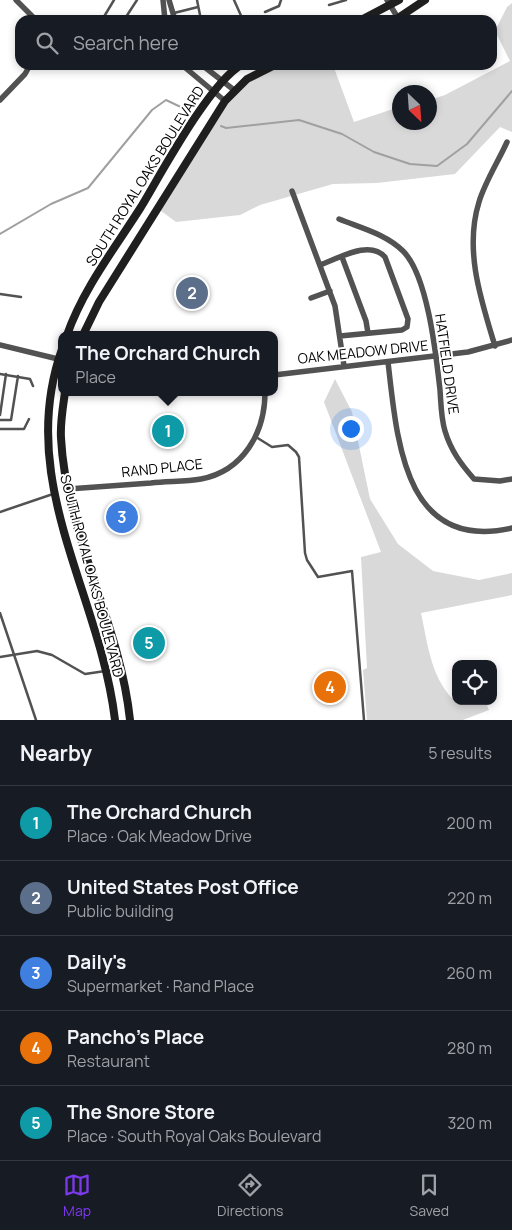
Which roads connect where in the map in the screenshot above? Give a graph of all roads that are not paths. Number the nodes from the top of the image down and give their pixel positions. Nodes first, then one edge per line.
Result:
1 (16, 0) edge
2 (114, 0) edge
3 (137, 0) edge
4 (163, 0) edge
5 (169, 0) edge
6 (197, 0) edge
7 (234, 0) edge
8 (281, 0) edge
9 (346, 0) edge
10 (399, 0) edge
11 (425, 0) edge
12 (388, 3) edge
13 (329, 5) dead end
14 (198, 7) junction
15 (264, 12) dead end
16 (31, 15) edge
17 (105, 15) edge
18 (127, 15) edge
19 (164, 15) edge
20 (173, 15) edge
21 (179, 15) edge
22 (200, 15) edge
23 (241, 15) edge
24 (369, 15) edge
25 (394, 15) edge
26 (402, 15) edge
27 (27, 70) edge
28 (188, 70) edge
29 (208, 70) edge
30 (235, 70) edge
31 (265, 70) edge
32 (222, 81) junction
33 (234, 90) junction
34 (214, 92) junction
35 (0, 100) edge
36 (225, 100) junction
37 (507, 142) dead end
38 (292, 191) dead end
39 (339, 219) dead end
40 (342, 257) junction
41 (320, 265) junction
42 (330, 290) junction
43 (0, 294) edge
44 (21, 297) dead end
45 (311, 298) dead end
46 (69, 331) edge
47 (85, 331) edge
48 (368, 333) junction
49 (340, 336) junction
50 (512, 340) edge
51 (0, 345) edge
52 (495, 346) junction
53 (436, 357) junction
54 (58, 360) edge
55 (388, 362) junction
56 (344, 366) junction
57 (58, 367) edge
58 (0, 374) edge
59 (6, 374) junction
60 (278, 374) edge
61 (18, 376) junction
62 (33, 386) dead end
63 (65, 396) edge
64 (265, 396) edge
65 (0, 415) edge
66 (28, 419) dead end
67 (0, 420) edge
68 (0, 429) edge
69 (256, 437) junction
70 (512, 479) edge
71 (68, 489) junction
72 (54, 494) junction
73 (0, 512) edge
74 (512, 528) edge
75 (0, 613) edge
76 (14, 654) junction
77 (0, 657) edge
78 (120, 669) junction
79 (106, 672) junction
80 (36, 720) edge
81 (115, 720) edge
82 (130, 720) edge
83 (364, 720) edge

1 - 16 street
2 - 17 lane
3 - 18 lane
4 - 19 street
5 - 20 street
6 - 14 lane
7 - 23 lane
8 - 15 lane
9 - 13 lane
10 - 12 main road
11 - 26 main road
12 - 24 main road
12 - 25 street
14 - 21 lane
14 - 22 lane
27 - 35 street
28 - 34 street
29 - 32 street
30 - 32 main road, SOUTH ROYAL OAKS BOULEVARD
31 - 33 main road, SOUTH ROYAL OAKS BOULEVARD
32 - 33 street
32 - 34 main road, SOUTH ROYAL OAKS BOULEVARD
33 - 36 main road, SOUTH ROYAL OAKS BOULEVARD
34 - 36 street
34 - 46 main road, SOUTH ROYAL OAKS BOULEVARD
36 - 47 main road, SOUTH ROYAL OAKS BOULEVARD
37 - 52 street
38 - 41 street
39 - 53 street, HATFIELD DRIVE
40 - 41 street
40 - 48 street
40 - 48 street
41 - 42 street
42 - 45 street
42 - 49 street
43 - 44 lane
48 - 49 street
49 - 56 street
50 - 52 street, OAK MEADOW DRIVE
51 - 54 street
52 - 53 street, OAK MEADOW DRIVE
53 - 55 street, OAK MEADOW DRIVE
53 - 70 street, HATFIELD DRIVE
55 - 56 street, OAK MEADOW DRIVE
55 - 74 street
56 - 60 street, OAK MEADOW DRIVE
57 - 72 main road, SOUTH ROYAL OAKS BOULEVARD
58 - 59 lane
59 - 61 lane
59 - 65 lane
61 - 62 lane
61 - 67 lane
63 - 71 main road, SOUTH ROYAL OAKS BOULEVARD
64 - 69 street, RAND PLACE
66 - 68 lane
69 - 71 street, RAND PLACE
69 - 83 lane
71 - 78 main road, SOUTH ROYAL OAKS BOULEVARD
72 - 73 lane
72 - 79 main road, SOUTH ROYAL OAKS BOULEVARD
75 - 76 lane
76 - 77 lane
76 - 79 lane
76 - 80 lane
78 - 79 lane
78 - 82 main road, SOUTH ROYAL OAKS BOULEVARD
79 - 81 main road, SOUTH ROYAL OAKS BOULEVARD

